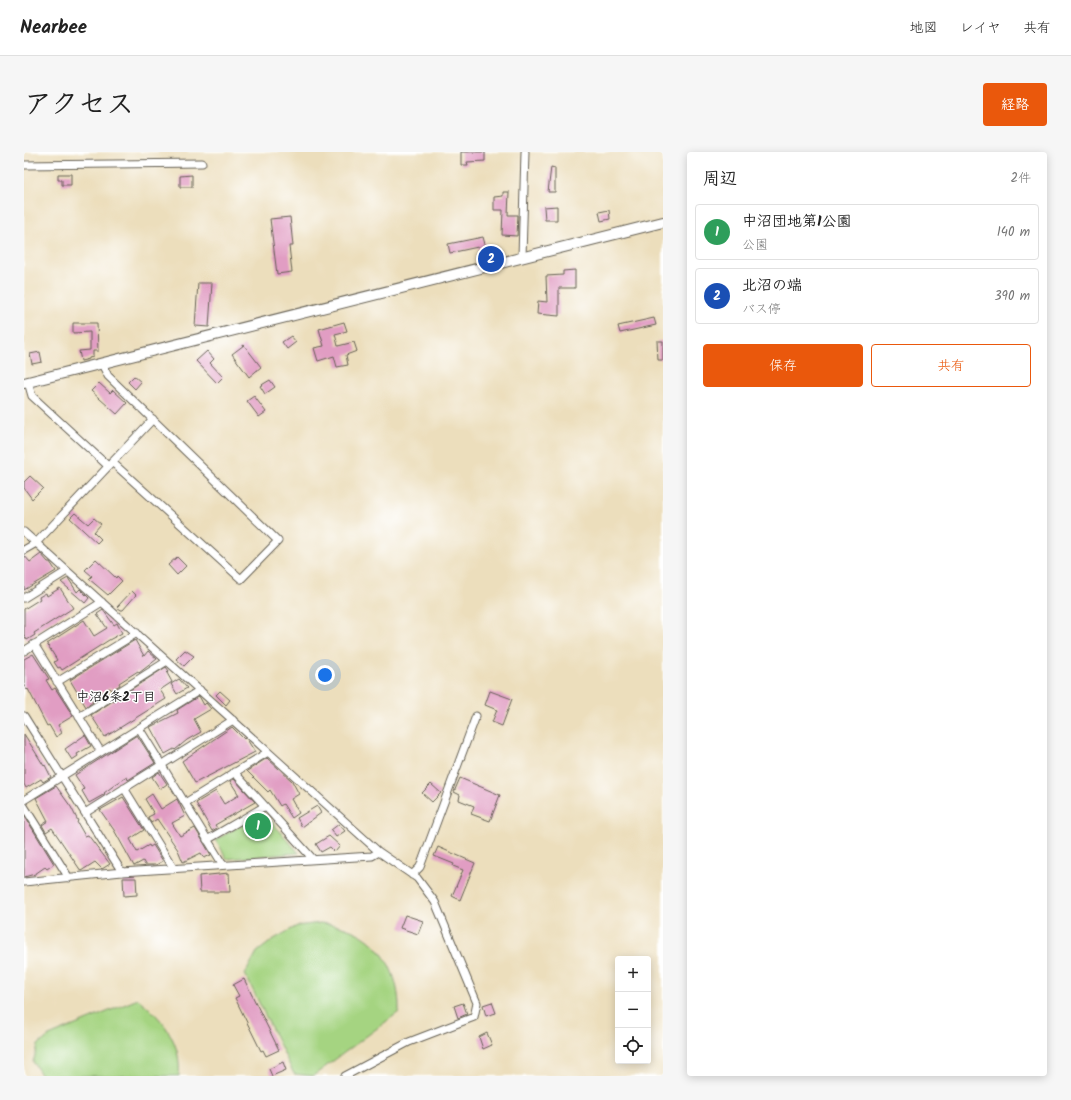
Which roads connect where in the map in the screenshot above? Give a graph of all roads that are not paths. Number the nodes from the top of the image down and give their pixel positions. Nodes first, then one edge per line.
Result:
1 (524, 152) edge
2 (202, 164) dead end
3 (24, 165) edge
4 (663, 222) edge
5 (522, 257) junction
6 (102, 364) junction
7 (26, 382) edge
8 (153, 419) junction
9 (110, 464) junction
10 (24, 532) edge
11 (36, 543) junction
12 (24, 550) edge
13 (67, 571) junction
14 (24, 598) edge
15 (102, 602) junction
16 (136, 633) junction
17 (34, 644) junction
18 (24, 651) edge
19 (167, 661) junction
20 (57, 682) junction
21 (200, 690) junction
22 (24, 716) edge
23 (476, 716) dead end
24 (79, 717) junction
25 (233, 720) junction
26 (139, 728) junction
27 (101, 752) junction
28 (268, 752) junction
29 (161, 765) junction
30 (234, 772) junction
31 (62, 776) junction
32 (124, 788) junction
33 (24, 800) edge
34 (185, 803) junction
35 (24, 806) edge
36 (265, 806) junction
37 (85, 813) junction
38 (208, 840) junction
39 (379, 852) junction
40 (313, 859) junction
41 (223, 865) junction
42 (174, 869) junction
43 (122, 872) junction
44 (412, 875) junction
45 (69, 878) junction
46 (24, 882) edge
47 (345, 1076) edge

1 - 5 street
2 - 3 street
4 - 5 street
5 - 6 street
6 - 7 street
6 - 8 street
7 - 9 street
8 - 9 street
8 - 9 street
9 - 11 street
10 - 11 street
11 - 12 street
11 - 13 street
13 - 14 street
13 - 15 street
15 - 16 street
15 - 17 street
16 - 19 street
16 - 20 street
17 - 18 street
17 - 20 street
19 - 21 street
19 - 24 street
20 - 24 street
21 - 25 street
21 - 26 street
22 - 31 street
23 - 44 street
24 - 27 street
25 - 28 street
25 - 29 street
26 - 27 street
26 - 29 street
27 - 31 street
28 - 30 street
28 - 39 street
29 - 32 street
29 - 34 street
30 - 34 street
30 - 36 street
31 - 33 street
31 - 37 street
32 - 37 street
32 - 42 street
34 - 38 street
35 - 45 street
36 - 38 street
36 - 40 street
37 - 43 street
38 - 41 street
39 - 40 street
39 - 44 street
40 - 41 street
41 - 42 street
42 - 43 street
43 - 45 street
44 - 47 street
45 - 46 street

